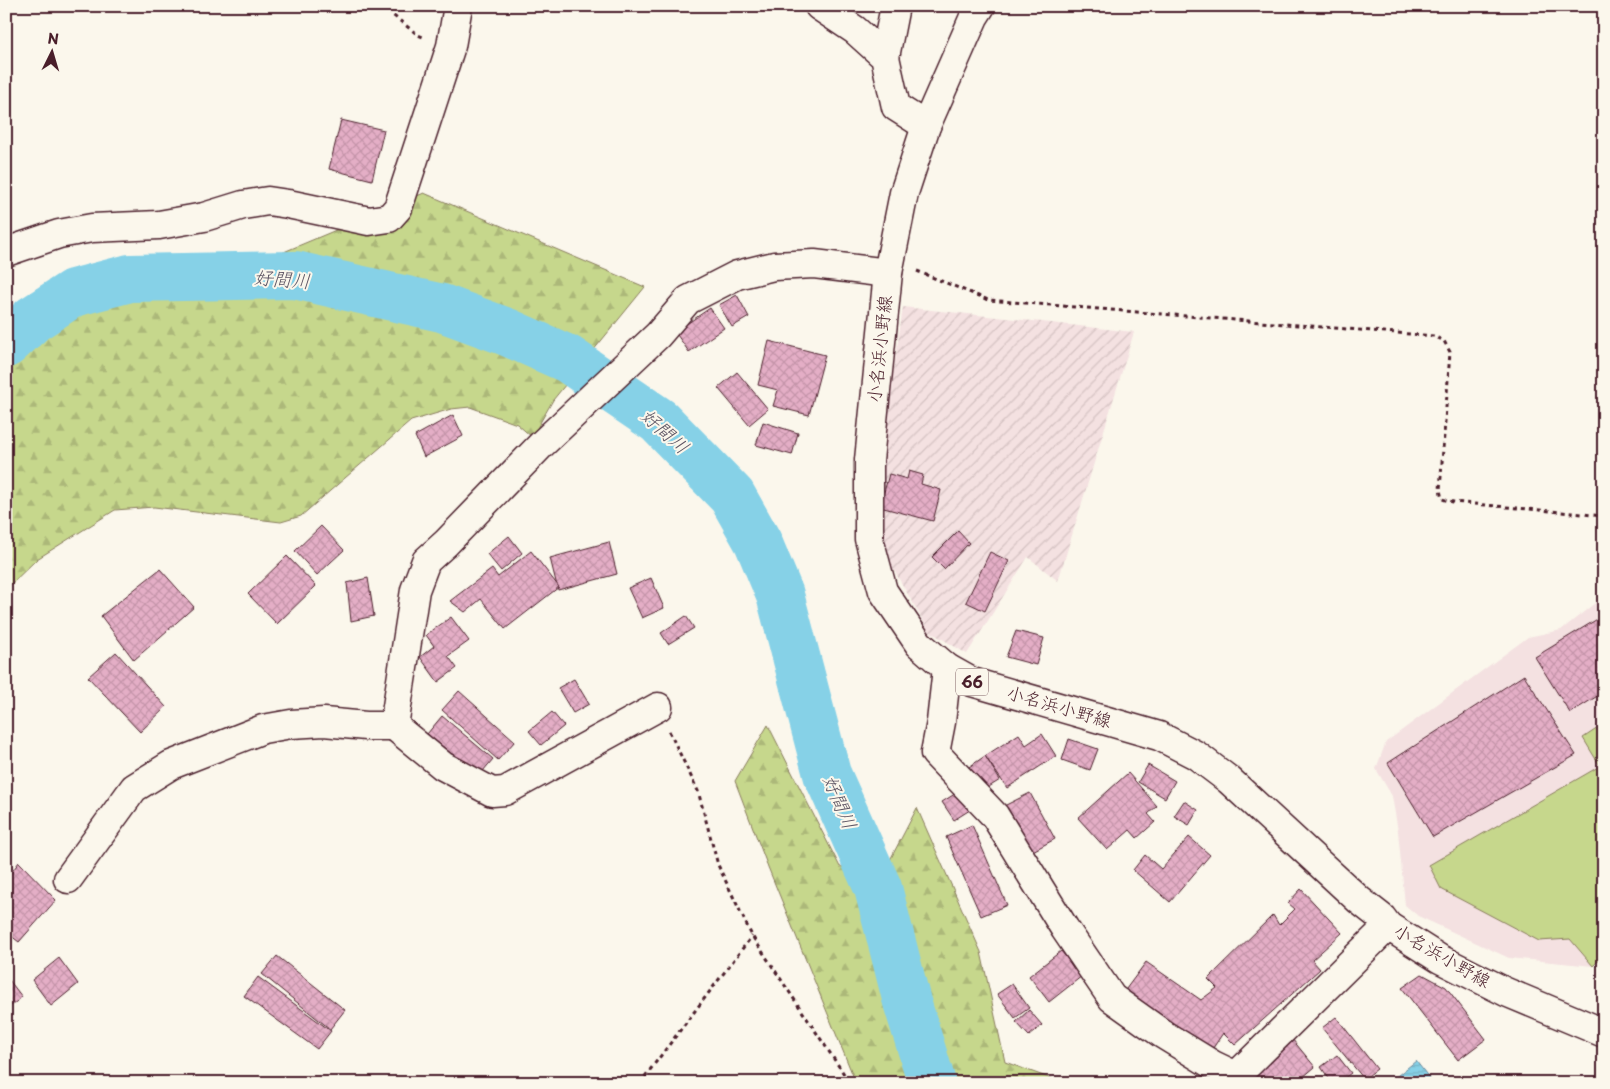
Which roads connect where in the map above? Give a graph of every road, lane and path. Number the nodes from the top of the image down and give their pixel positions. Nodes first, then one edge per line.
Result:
1 (381, 6) edge
2 (458, 6) edge
3 (819, 6) edge
4 (895, 6) edge
5 (980, 6) edge
6 (450, 46) junction
7 (885, 58) junction
8 (926, 126) junction
9 (6, 252) edge
10 (889, 268) junction
11 (1604, 516) edge
12 (947, 668) junction
13 (658, 708) joint
14 (394, 726) junction
15 (68, 879) dead end
16 (1388, 926) junction
17 (752, 936) junction
18 (1604, 1033) edge
19 (640, 1083) edge
20 (848, 1083) edge

1 - 6 path
2 - 6 street
3 - 7 street
4 - 7 street
5 - 8 street, 小名浜小野線 / 66
6 - 9 street
7 - 8 street
8 - 10 street, 小名浜小野線 / 66
10 - 11 path
10 - 12 street, 小名浜小野線 / 66
10 - 14 street
12 - 16 street, 小名浜小野線 / 66
12 - 16 street
13 - 14 street
13 - 17 path
14 - 15 street
16 - 18 street, 小名浜小野線 / 66
17 - 19 path
17 - 20 path

